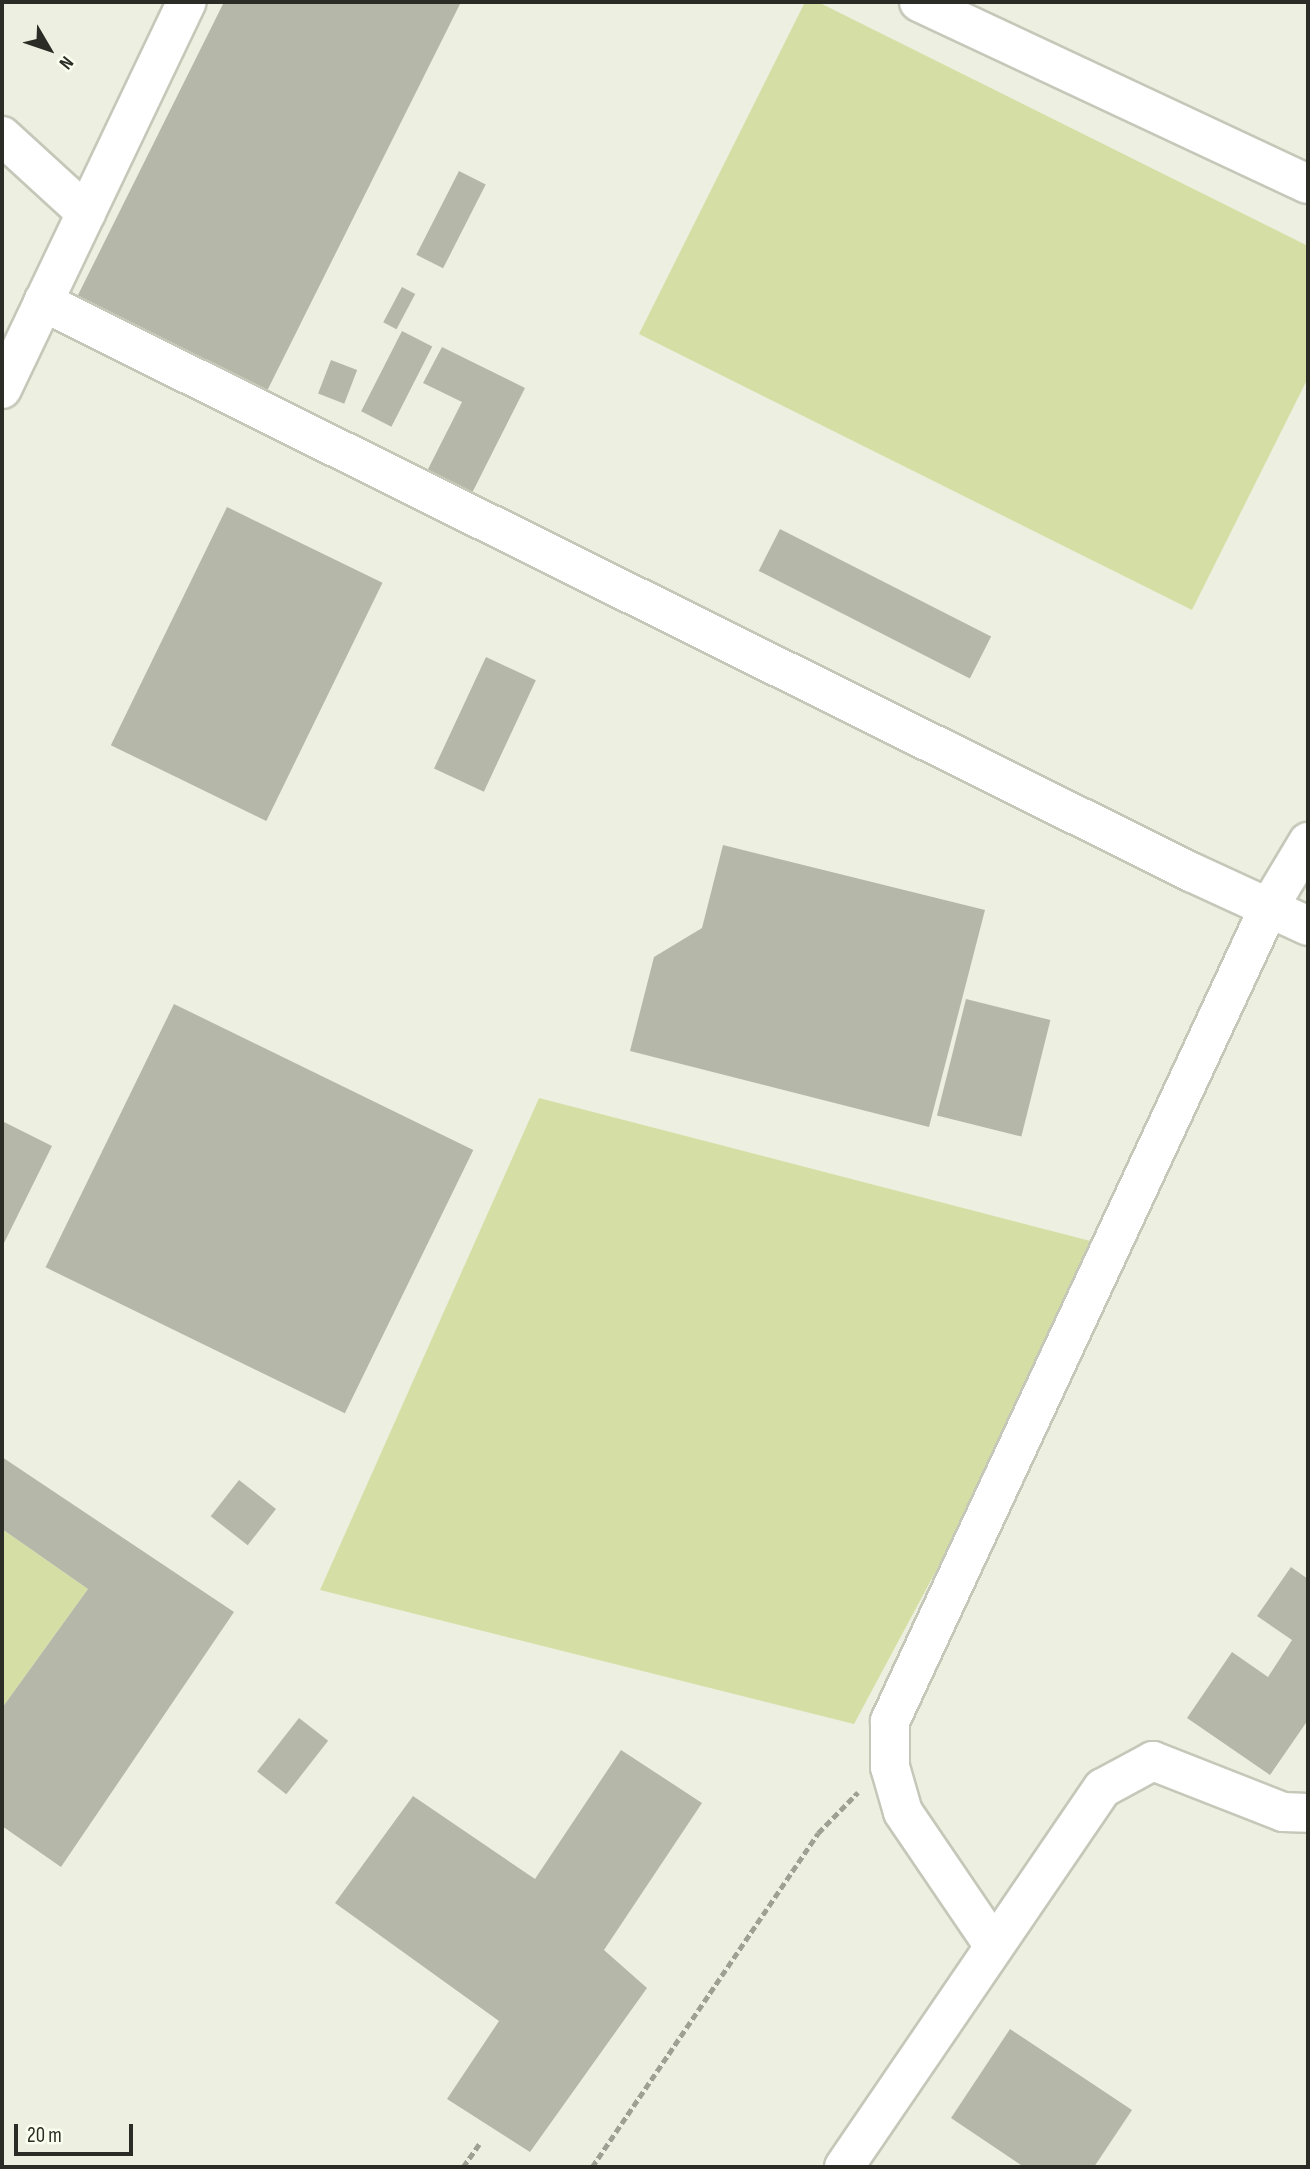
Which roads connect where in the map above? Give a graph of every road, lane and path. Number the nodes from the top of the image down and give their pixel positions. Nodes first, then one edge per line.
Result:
1 (187, 2) edge
2 (919, 2) edge
3 (2, 136) edge
4 (1308, 184) edge
5 (86, 213) junction
6 (43, 302) junction
7 (2, 389) edge
8 (1308, 842) edge
9 (1269, 907) junction
10 (1308, 926) edge
11 (890, 1768) junction
12 (1308, 1813) edge
13 (994, 1947) junction
14 (479, 2144) dead end
15 (463, 2167) edge
16 (592, 2167) edge
17 (844, 2167) edge

1 - 5 street
2 - 4 street
3 - 5 street
5 - 6 street
6 - 7 street
6 - 9 street
8 - 9 street
9 - 10 street
9 - 11 street
11 - 13 street
11 - 16 path
12 - 13 street
13 - 17 street
14 - 15 path

